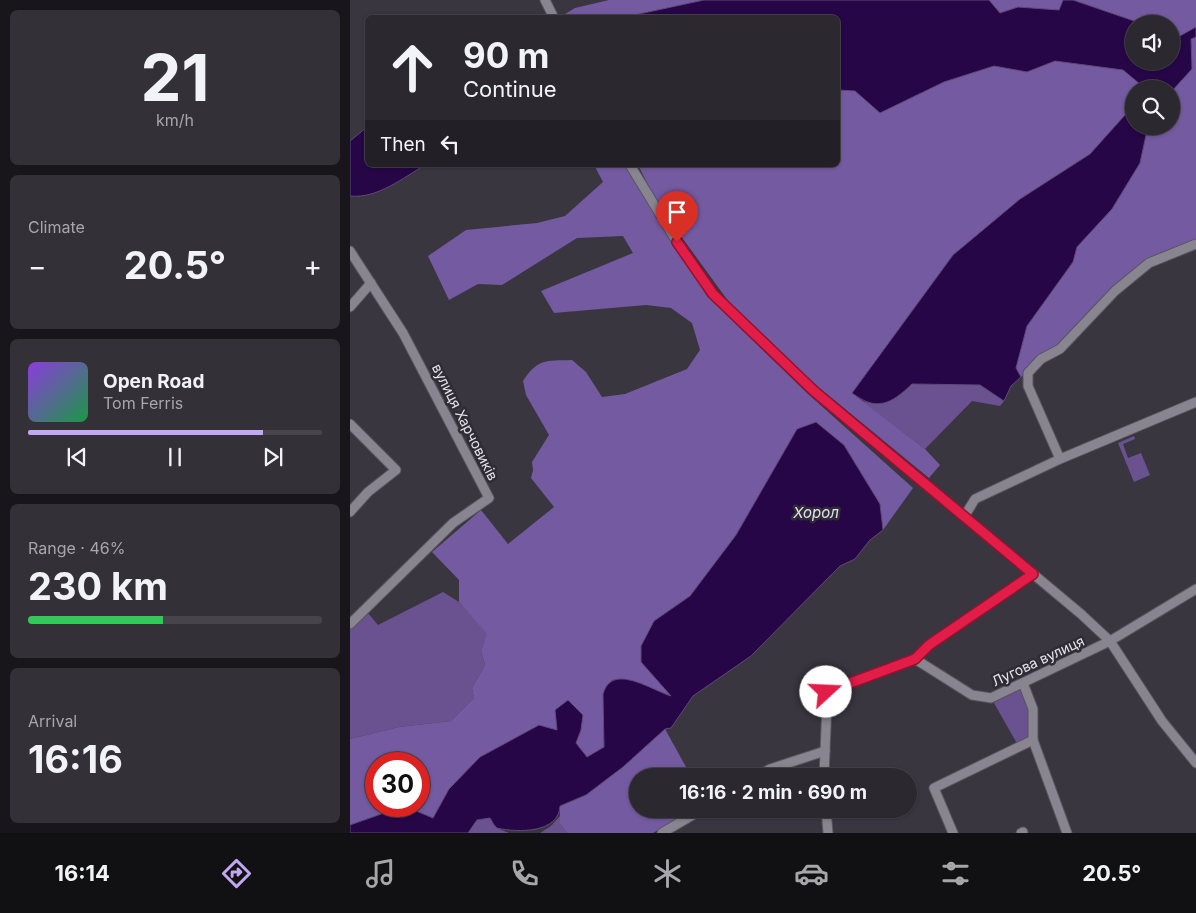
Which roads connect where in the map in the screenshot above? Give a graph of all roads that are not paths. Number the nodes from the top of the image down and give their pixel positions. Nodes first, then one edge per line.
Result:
1 (545, 0) edge
2 (552, 15) edge
3 (631, 167) edge
4 (1196, 244) edge
5 (350, 251) edge
6 (371, 283) junction
7 (350, 307) edge
8 (1196, 402) edge
9 (350, 424) edge
10 (1060, 459) junction
11 (350, 512) edge
12 (964, 517) junction
13 (1033, 574) junction
14 (1196, 589) edge
15 (350, 624) edge
16 (1110, 641) junction
17 (915, 659) junction
18 (1023, 683) junction
19 (1033, 740) junction
20 (826, 751) junction
21 (1196, 763) edge
22 (773, 768) edge
23 (825, 768) edge
24 (688, 818) edge
25 (827, 818) edge
26 (662, 833) edge
27 (828, 833) edge
28 (953, 833) edge
29 (1067, 833) edge

1 - 2 street
3 - 12 street
4 - 10 street
5 - 6 street, вулиця Харчовиків
6 - 7 street
6 - 15 street, вулиця Харчовиків
8 - 10 street
9 - 11 street
10 - 12 street
12 - 13 street
13 - 16 street
13 - 17 street
14 - 16 street, Лугова вулиця
16 - 18 street, Лугова вулиця
16 - 21 street
17 - 18 street, Лугова вулиця
17 - 20 street
18 - 19 street
19 - 28 street
19 - 29 street
20 - 22 street
20 - 23 street
24 - 26 street
25 - 27 street

